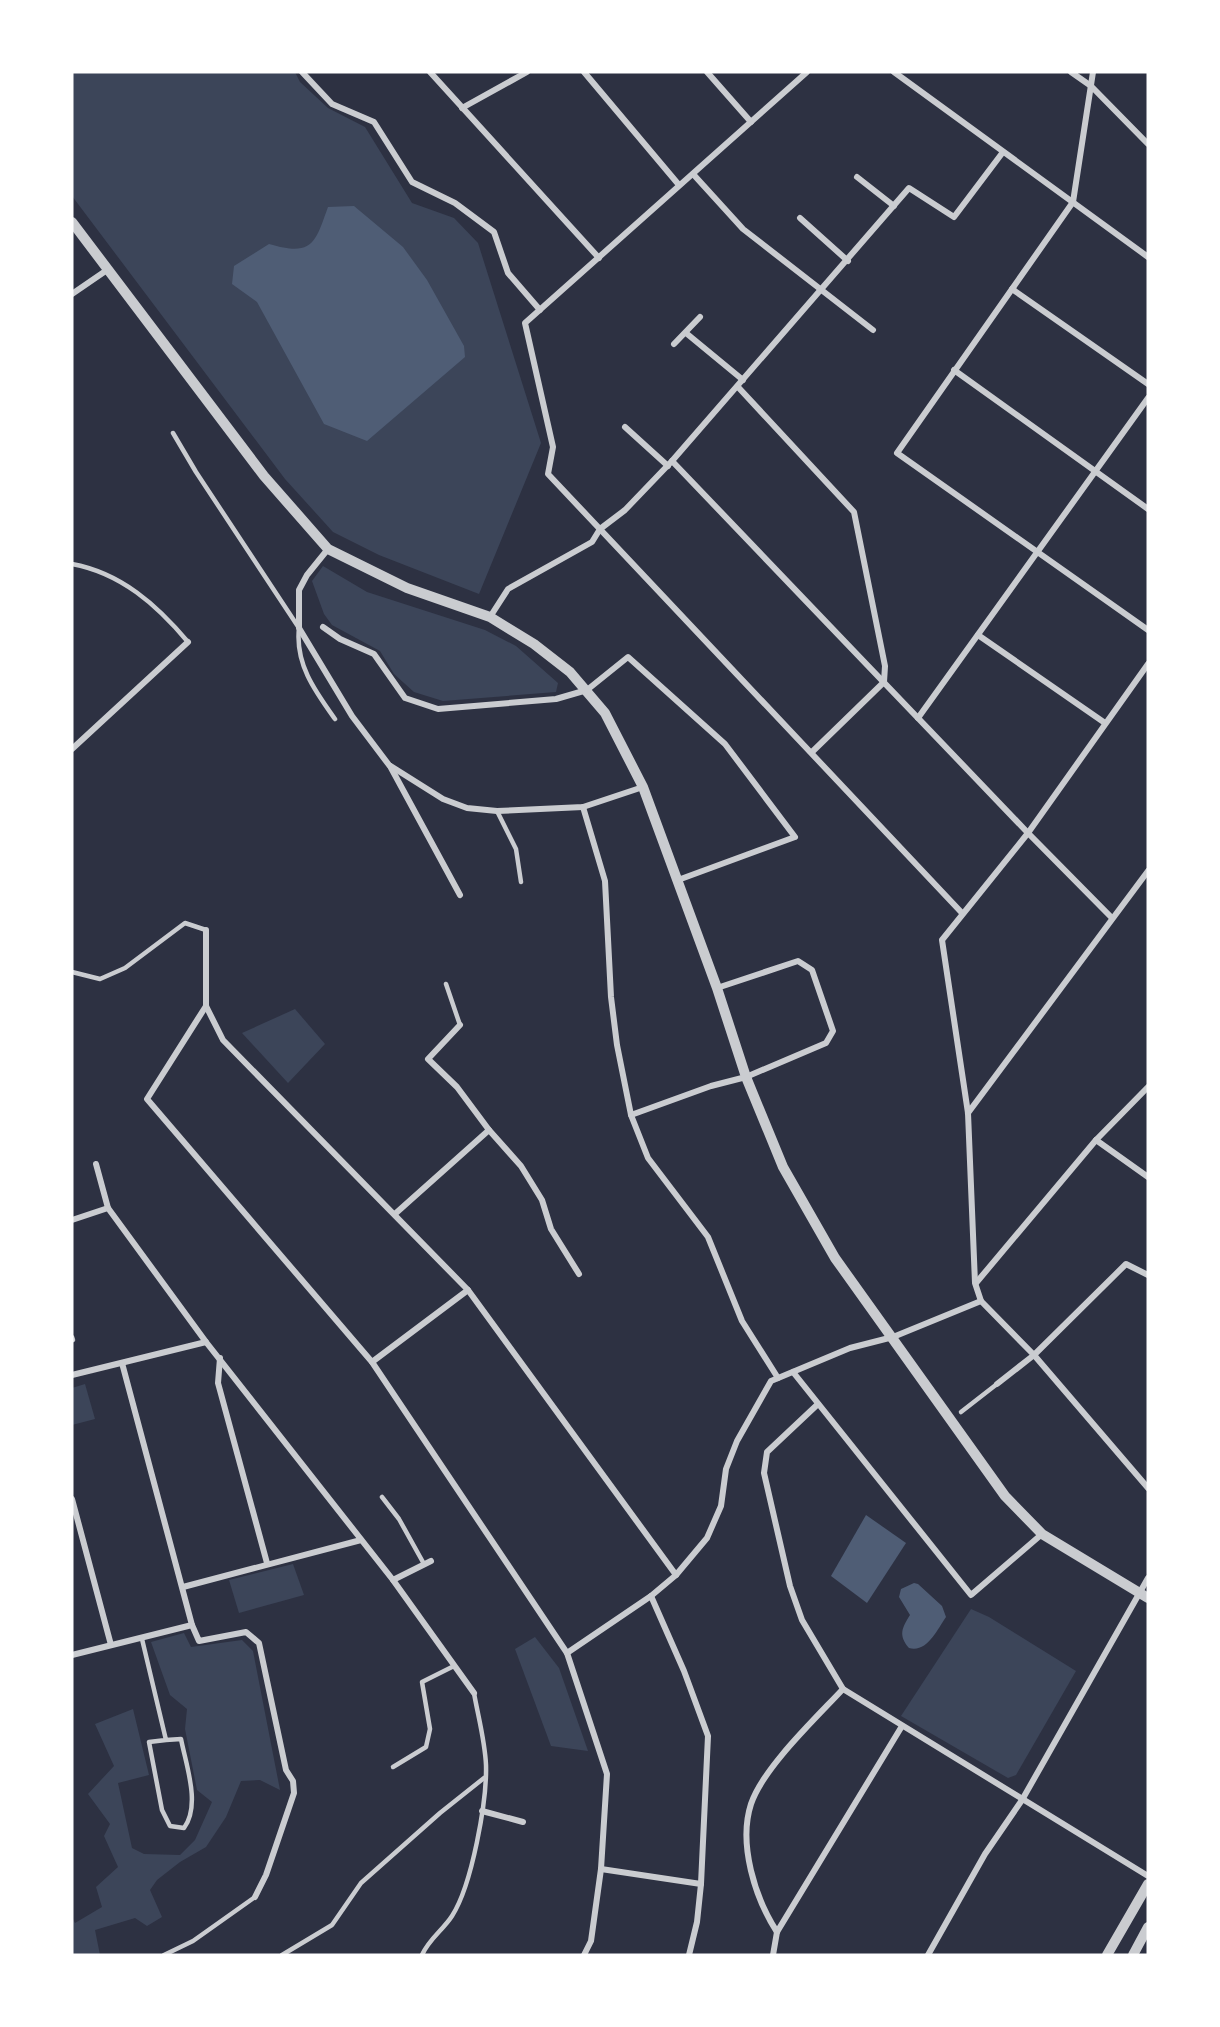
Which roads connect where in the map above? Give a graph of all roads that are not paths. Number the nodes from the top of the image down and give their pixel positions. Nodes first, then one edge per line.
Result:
1 (302, 72) edge
2 (430, 72) edge
3 (526, 72) edge
4 (584, 72) edge
5 (707, 72) edge
6 (807, 72) edge
7 (894, 72) edge
8 (1071, 72) edge
9 (1093, 72) edge
10 (1091, 86) junction
11 (462, 108) junction
12 (751, 122) junction
13 (1148, 144) edge
14 (1003, 152) junction
15 (693, 174) junction
16 (857, 177) dead end
17 (679, 185) junction
18 (1073, 202) junction
19 (894, 206) junction
20 (800, 218) dead end
21 (72, 222) edge
22 (1148, 257) edge
23 (599, 258) junction
24 (848, 261) junction
25 (107, 270) junction
26 (1012, 289) junction
27 (822, 291) junction
28 (72, 294) edge
29 (540, 310) junction
30 (700, 317) dead end
31 (873, 330) dead end
32 (686, 333) junction
33 (674, 344) dead end
34 (954, 370) junction
35 (743, 380) junction
36 (1148, 384) edge
37 (738, 387) junction
38 (1148, 398) edge
39 (625, 427) dead end
40 (173, 433) dead end
41 (670, 464) junction
42 (1095, 470) junction
43 (1148, 509) edge
44 (600, 529) junction
45 (328, 549) junction
46 (1037, 551) junction
47 (72, 564) edge
48 (490, 617) junction
49 (323, 627) dead end
50 (299, 628) junction
51 (1148, 630) edge
52 (978, 635) junction
53 (188, 642) joint
54 (1148, 664) edge
55 (884, 682) junction
56 (587, 690) junction
57 (918, 718) junction
58 (335, 719) dead end
59 (1105, 723) junction
60 (72, 749) edge
61 (812, 752) junction
62 (389, 765) junction
63 (643, 787) junction
64 (584, 807) junction
65 (497, 811) junction
66 (1028, 833) junction
67 (1148, 871) edge
68 (678, 880) junction
69 (520, 882) dead end
70 (460, 895) dead end
71 (962, 913) junction
72 (1112, 918) junction
73 (206, 930) joint
74 (72, 972) edge
75 (446, 984) dead end
76 (717, 988) junction
77 (206, 1006) junction
78 (459, 1025) joint
79 (746, 1077) junction
80 (1148, 1087) edge
81 (968, 1113) junction
82 (632, 1115) junction
83 (489, 1130) junction
84 (1096, 1140) junction
85 (96, 1164) dead end
86 (1148, 1178) edge
87 (108, 1208) junction
88 (396, 1213) junction
89 (72, 1220) edge
90 (579, 1274) dead end
91 (1148, 1275) edge
92 (975, 1283) junction
93 (468, 1290) junction
94 (981, 1301) junction
95 (893, 1337) junction
96 (206, 1342) junction
97 (1034, 1354) junction
98 (220, 1358) junction
99 (372, 1362) junction
100 (122, 1363) junction
101 (793, 1372) junction
102 (72, 1375) edge
103 (778, 1378) junction
104 (997, 1384) joint
105 (818, 1404) junction
106 (961, 1412) dead end
107 (1148, 1488) edge
108 (382, 1497) dead end
109 (72, 1499) edge
110 (1042, 1534) junction
111 (361, 1540) junction
112 (431, 1561) dead end
113 (267, 1563) junction
114 (424, 1564) junction
115 (676, 1575) junction
116 (1148, 1578) edge
117 (393, 1580) junction
118 (183, 1587) junction
119 (1144, 1595) edge
120 (651, 1596) junction
121 (192, 1625) junction
122 (142, 1639) junction
123 (111, 1646) junction
124 (567, 1653) junction
125 (72, 1655) edge
126 (454, 1666) junction
127 (843, 1689) junction
128 (474, 1693) joint
129 (902, 1726) junction
130 (166, 1740) junction
131 (393, 1767) dead end
132 (484, 1778) junction
133 (1022, 1800) junction
134 (482, 1811) junction
135 (524, 1822) dead end
136 (601, 1869) junction
137 (1148, 1876) edge
138 (701, 1884) junction
139 (1148, 1884) edge
140 (255, 1897) joint
141 (1148, 1927) edge
142 (777, 1932) junction
143 (1145, 1940) edge
144 (164, 1955) edge
145 (282, 1955) edge
146 (422, 1955) edge
147 (584, 1955) edge
148 (689, 1955) edge
149 (773, 1955) edge
150 (928, 1955) edge
151 (1107, 1955) edge
152 (1133, 1955) edge

1 - 29 street
2 - 11 street
3 - 11 street
4 - 17 street
5 - 12 street
6 - 12 street
7 - 14 street
8 - 10 street
9 - 10 street
10 - 13 street
10 - 18 street
11 - 23 street
12 - 15 street
14 - 18 street
14 - 19 street
15 - 17 street
15 - 27 street
16 - 19 street
17 - 23 street
18 - 22 street
18 - 26 street
19 - 24 street
20 - 24 street
21 - 25 street
23 - 29 street
24 - 27 street
25 - 28 street
25 - 45 street
26 - 34 street
26 - 36 street
27 - 31 street
27 - 35 street
29 - 44 street
30 - 32 street
32 - 33 street
32 - 35 street
34 - 42 street
34 - 46 street
35 - 37 street
37 - 41 street
37 - 55 street
38 - 42 street
39 - 41 street
40 - 50 lane
41 - 44 street
41 - 55 street
42 - 43 street
42 - 46 street
44 - 48 street
44 - 61 street
45 - 48 street
45 - 50 street
46 - 51 street
46 - 52 street
47 - 53 lane
48 - 56 street
49 - 56 street
50 - 58 lane
50 - 62 street
52 - 57 street
52 - 59 street
53 - 60 street
54 - 59 street
55 - 57 street
55 - 61 street
56 - 63 street
56 - 68 street
57 - 66 street
59 - 66 street
61 - 71 street
62 - 65 street
62 - 70 street
63 - 64 street
63 - 68 street
64 - 65 street
64 - 82 street
65 - 69 lane
66 - 71 street
66 - 72 street
67 - 72 street
68 - 76 street
71 - 81 street
72 - 81 street
73 - 74 lane
73 - 77 street
75 - 78 lane
76 - 79 street
76 - 79 street
77 - 88 street
77 - 99 street
78 - 83 street
79 - 82 street
79 - 95 street
80 - 84 street
81 - 92 street
82 - 103 street
83 - 88 street
83 - 90 street
84 - 86 street
84 - 92 street
85 - 87 street
87 - 89 street
87 - 96 street
88 - 93 street
91 - 97 street
92 - 94 street
93 - 99 street
93 - 115 street
94 - 95 street
94 - 97 street
95 - 101 street
95 - 110 street
96 - 98 street
96 - 100 street
97 - 104 street
97 - 107 street
98 - 111 street
98 - 113 street
99 - 124 street
100 - 102 street
100 - 118 street
101 - 103 street
101 - 105 street
103 - 115 street
104 - 106 lane
105 - 110 street
105 - 127 street
108 - 114 lane
109 - 123 street
110 - 119 street
111 - 113 street
111 - 117 street
112 - 114 street
113 - 118 street
114 - 117 street
115 - 120 street
116 - 119 street
117 - 126 street
118 - 121 street
119 - 133 street
120 - 124 street
120 - 138 street
121 - 122 street
121 - 140 street
122 - 123 street
122 - 130 lane
123 - 125 street
124 - 136 street
126 - 128 street
126 - 131 lane
127 - 129 street
127 - 142 street
128 - 132 lane
129 - 133 street
129 - 142 street
130 - 130 lane
132 - 134 lane
132 - 145 lane
133 - 137 street
133 - 150 street
134 - 135 street
134 - 146 lane
136 - 138 street
136 - 147 street
138 - 148 street
139 - 151 street
140 - 144 lane
141 - 143 street
142 - 149 street
143 - 152 street

